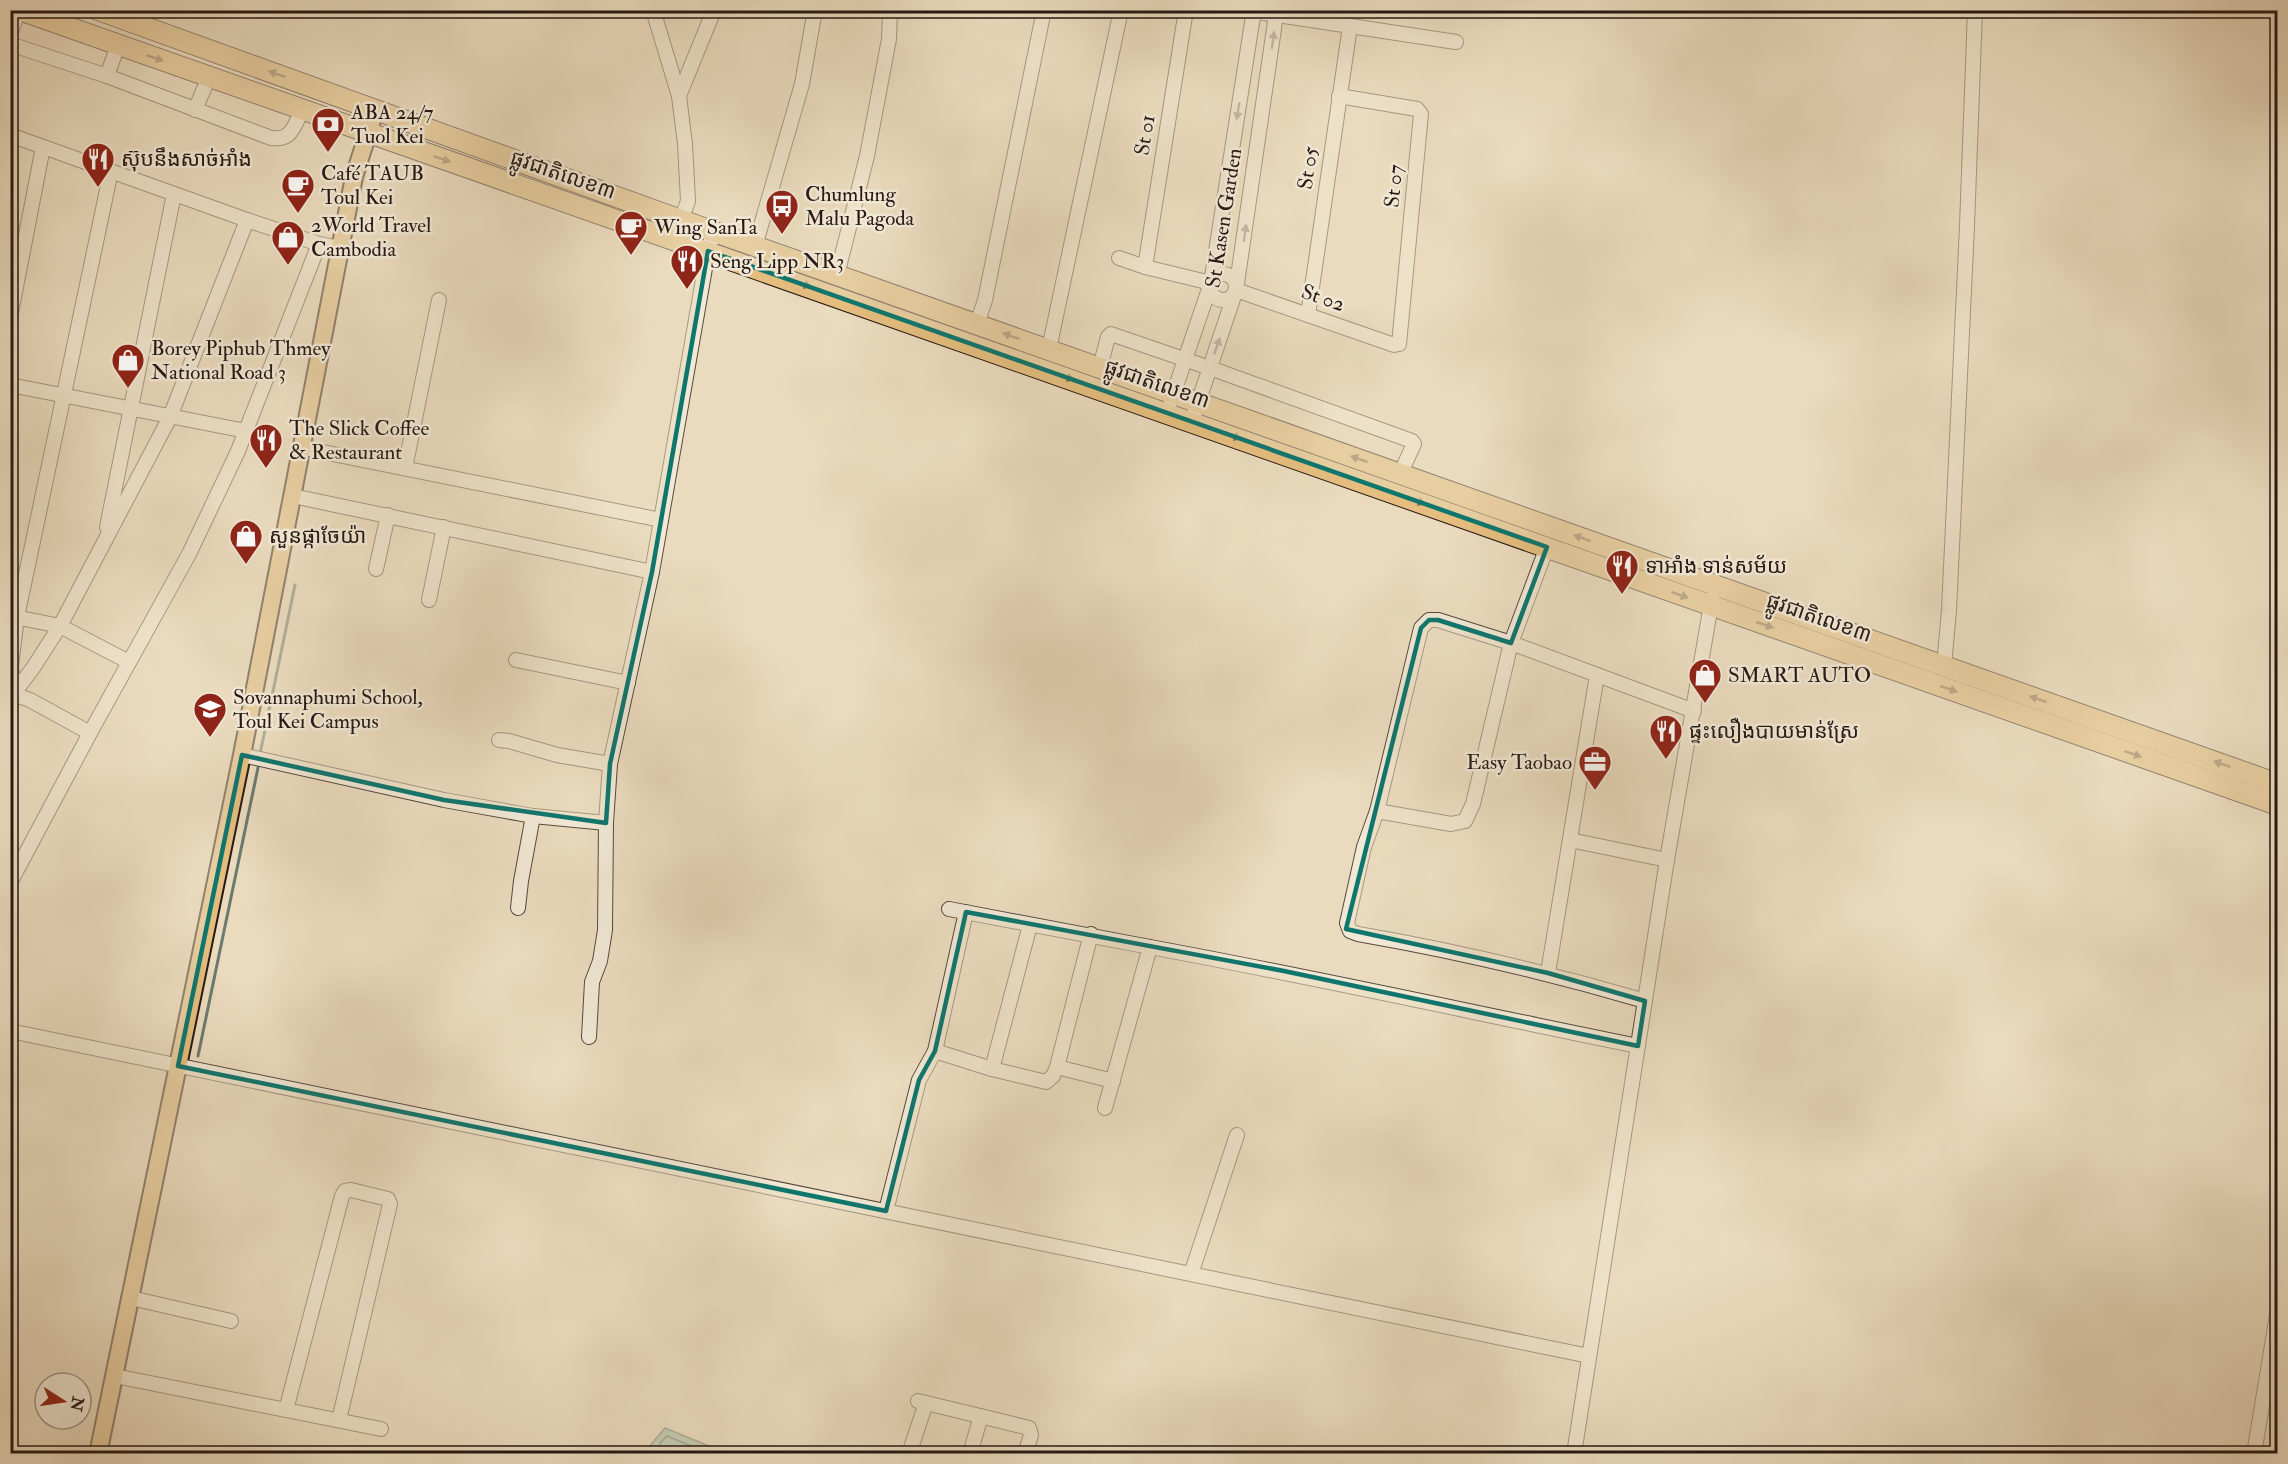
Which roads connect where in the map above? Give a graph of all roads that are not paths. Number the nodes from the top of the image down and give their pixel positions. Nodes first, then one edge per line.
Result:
1 (20, 10) edge
2 (98, 10) edge
3 (653, 10) edge
4 (714, 10) edge
5 (815, 10) edge
6 (891, 10) edge
7 (1044, 10) edge
8 (1120, 10) edge
9 (1186, 10) edge
10 (1975, 10) edge
11 (1251, 11) edge
12 (1276, 15) junction
13 (1350, 26) junction
14 (10, 34) edge
15 (1456, 42) dead end
16 (10, 44) edge
17 (118, 45) junction
18 (107, 76) junction
19 (209, 77) junction
20 (679, 96) junction
21 (1339, 96) junction
22 (195, 110) junction
23 (302, 110) junction
24 (375, 111) junction
25 (367, 133) junction
26 (10, 135) edge
27 (44, 147) junction
28 (111, 171) junction
29 (174, 194) junction
30 (247, 220) junction
31 (681, 220) junction
32 (714, 231) junction
33 (674, 239) junction
34 (319, 244) junction
35 (755, 246) junction
36 (340, 248) junction
37 (708, 251) junction
38 (1119, 258) dead end
39 (1145, 267) junction
40 (837, 275) junction
41 (1211, 283) junction
42 (1236, 290) junction
43 (439, 300) dead end
44 (1308, 315) junction
45 (10, 318) edge
46 (977, 324) junction
47 (1396, 345) joint
48 (1048, 349) junction
49 (1185, 360) junction
50 (1100, 367) junction
51 (1210, 368) junction
52 (10, 385) edge
53 (1174, 394) junction
54 (64, 396) junction
55 (1198, 402) junction
56 (131, 409) junction
57 (1167, 413) junction
58 (170, 417) junction
59 (1192, 422) junction
60 (246, 431) junction
61 (303, 448) junction
62 (405, 468) junction
63 (1400, 474) junction
64 (293, 496) junction
65 (388, 515) junction
66 (661, 520) junction
67 (444, 527) junction
68 (103, 543) junction
69 (1547, 548) junction
70 (376, 569) dead end
71 (652, 572) junction
72 (1716, 585) junction
73 (429, 600) dead end
74 (1710, 605) junction
75 (14, 616) edge
76 (60, 626) junction
77 (1511, 643) junction
78 (516, 660) dead end
79 (129, 662) junction
80 (1944, 666) junction
81 (1597, 675) junction
82 (628, 683) junction
83 (12, 693) edge
84 (10, 708) edge
85 (1694, 711) junction
86 (90, 733) junction
87 (499, 740) dead end
88 (254, 758) junction
89 (610, 764) junction
90 (2277, 784) edge
91 (2277, 805) edge
92 (1377, 811) junction
93 (533, 816) junction
94 (606, 823) junction
95 (1570, 840) junction
96 (1667, 860) junction
97 (14, 862) edge
98 (10, 883) edge
99 (518, 908) dead end
100 (949, 909) dead end
101 (966, 912) junction
102 (1030, 926) junction
103 (1091, 934) junction
104 (1150, 947) junction
105 (1548, 973) junction
106 (1645, 1001) junction
107 (10, 1031) edge
108 (589, 1037) dead end
109 (1638, 1046) junction
110 (935, 1051) junction
111 (178, 1065) junction
112 (1057, 1067) junction
113 (992, 1069) junction
114 (1113, 1081) junction
115 (1105, 1108) dead end
116 (1237, 1135) dead end
117 (886, 1211) junction
118 (1191, 1274) junction
119 (130, 1299) junction
120 (2277, 1310) edge
121 (231, 1321) dead end
122 (1589, 1356) junction
123 (115, 1376) junction
124 (286, 1410) junction
125 (981, 1416) junction
126 (339, 1420) junction
127 (381, 1429) dead end
128 (98, 1454) edge
129 (909, 1454) edge
130 (970, 1454) edge
131 (1025, 1454) edge
132 (1574, 1454) edge
133 (2254, 1454) edge

1 - 14 street
1 - 17 highway, ផ្លូវជាតិលេខ៣
24 -> 2 highway, ផ្លូវជាតិលេខ៣
3 - 20 street
4 - 20 street
5 - 35 street
6 - 40 street
7 - 46 street
8 - 48 street
9 - 39 street, St 01
10 - 80 street
11 - 12 street
11 -> 41 street, St Kasen Garden
12 - 13 street
42 -> 12 street, St Kasen Garden
13 - 15 street
13 - 21 street, St 05
16 - 18 street
17 - 18 street
17 -> 19 highway, ផ្លូវជាតិលេខ៣
18 - 22 street
19 - 22 street
19 - 23 highway, ផ្លូវជាតិលេខ៣
20 - 31 street
21 - 44 street, St 05
21 - 47 street, St 07
22 - 23 street
23 - 25 highway, ផ្លូវជាតិលេខ៣
24 - 25 main road
24 - 31 highway, ផ្លូវជាតិលេខ៣
25 -> 33 highway, ផ្លូវជាតិលេខ៣
25 - 36 main road
26 - 27 street
27 - 28 street
27 - 45 street
28 - 29 street
28 - 54 street
29 - 30 street
29 - 56 street
30 - 34 street
30 - 58 street
31 - 32 highway, ផ្លូវជាតិលេខ៣
31 - 33 street
32 - 35 highway, ផ្លូវជាតិលេខ៣
32 - 37 street
33 - 37 highway, ផ្លូវជាតិលេខ៣
34 - 36 street
34 - 60 street
35 - 40 highway, ផ្លូវជាតិលេខ៣
36 - 61 main road
37 -> 57 highway, ផ្លូវជាតិលេខ៣
37 - 66 street
38 - 39 street
39 - 41 street
40 - 46 highway, ផ្លូវជាតិលេខ៣
41 - 42 street
41 - 49 street, St Kasen Garden
42 - 44 street, St 02
51 -> 42 street, St Kasen Garden
43 - 62 street
44 - 47 street, St 02
48 -> 46 highway, ផ្លូវជាតិលេខ៣
48 - 50 highway, ផ្លូវជាតិលេខ៣
49 - 50 street
49 - 51 street
49 - 53 street, St Kasen Garden
50 - 53 highway, ផ្លូវជាតិលេខ៣
51 - 55 street, St Kasen Garden
51 - 63 street
52 - 54 street
53 - 55 highway, ផ្លូវជាតិលេខ៣
53 - 57 street, St Kasen Garden
54 - 56 street
54 - 75 street
55 - 59 street, St Kasen Garden
63 -> 55 highway, ផ្លូវជាតិលេខ៣
56 - 58 street
56 - 68 street
57 - 59 highway, ផ្លូវជាតិលេខ៣
58 - 60 street
58 - 68 street
59 -> 69 highway, ផ្លូវជាតិលេខ៣
60 - 79 street
61 - 62 street
61 - 64 main road
62 - 66 street
72 -> 63 highway, ផ្លូវជាតិលេខ៣
64 - 65 street
64 - 88 main road
65 - 67 street
65 - 70 street
66 - 71 street
67 - 71 street
67 - 73 street
68 - 76 street
69 -> 74 highway, ផ្លូវជាតិលេខ៣
69 - 77 street
71 - 82 street
72 - 74 street
72 - 80 highway, ផ្លូវជាតិលេខ៣
74 - 85 street
74 -> 91 highway, ផ្លូវជាតិលេខ៣
75 - 76 street
75 - 83 street
76 - 79 street
76 - 83 street
77 - 81 street
77 - 92 street
77 - 92 street
78 - 82 street
79 - 86 street
90 -> 80 highway, ផ្លូវជាតិលេខ៣
81 - 85 street
81 - 95 street
82 - 89 street
83 - 84 street
83 - 86 street
85 - 96 street
86 - 97 street
87 - 89 street
88 - 93 street
88 - 111 main road
89 - 94 street
92 - 105 street
93 - 94 street
93 - 99 street
94 - 108 street
95 - 96 street
95 - 105 street
96 - 106 street
97 - 98 street
100 - 101 street
101 - 102 street
101 - 110 street
102 - 103 street
102 - 113 street
103 - 104 street
103 - 112 street
104 - 109 street
104 - 114 street
105 - 106 street
106 - 109 street
107 - 111 street
109 - 122 street
110 - 113 street
110 - 117 street
111 - 117 street
111 - 119 main road
112 - 113 street
112 - 114 street
114 - 115 street
116 - 118 street
117 - 118 street
118 - 122 street
119 - 121 street
119 - 123 main road
120 - 133 street
122 - 132 street
123 - 124 street
123 - 128 main road
124 - 126 street
124 - 126 street
125 - 129 street
125 - 130 street
125 - 131 street
126 - 127 street

